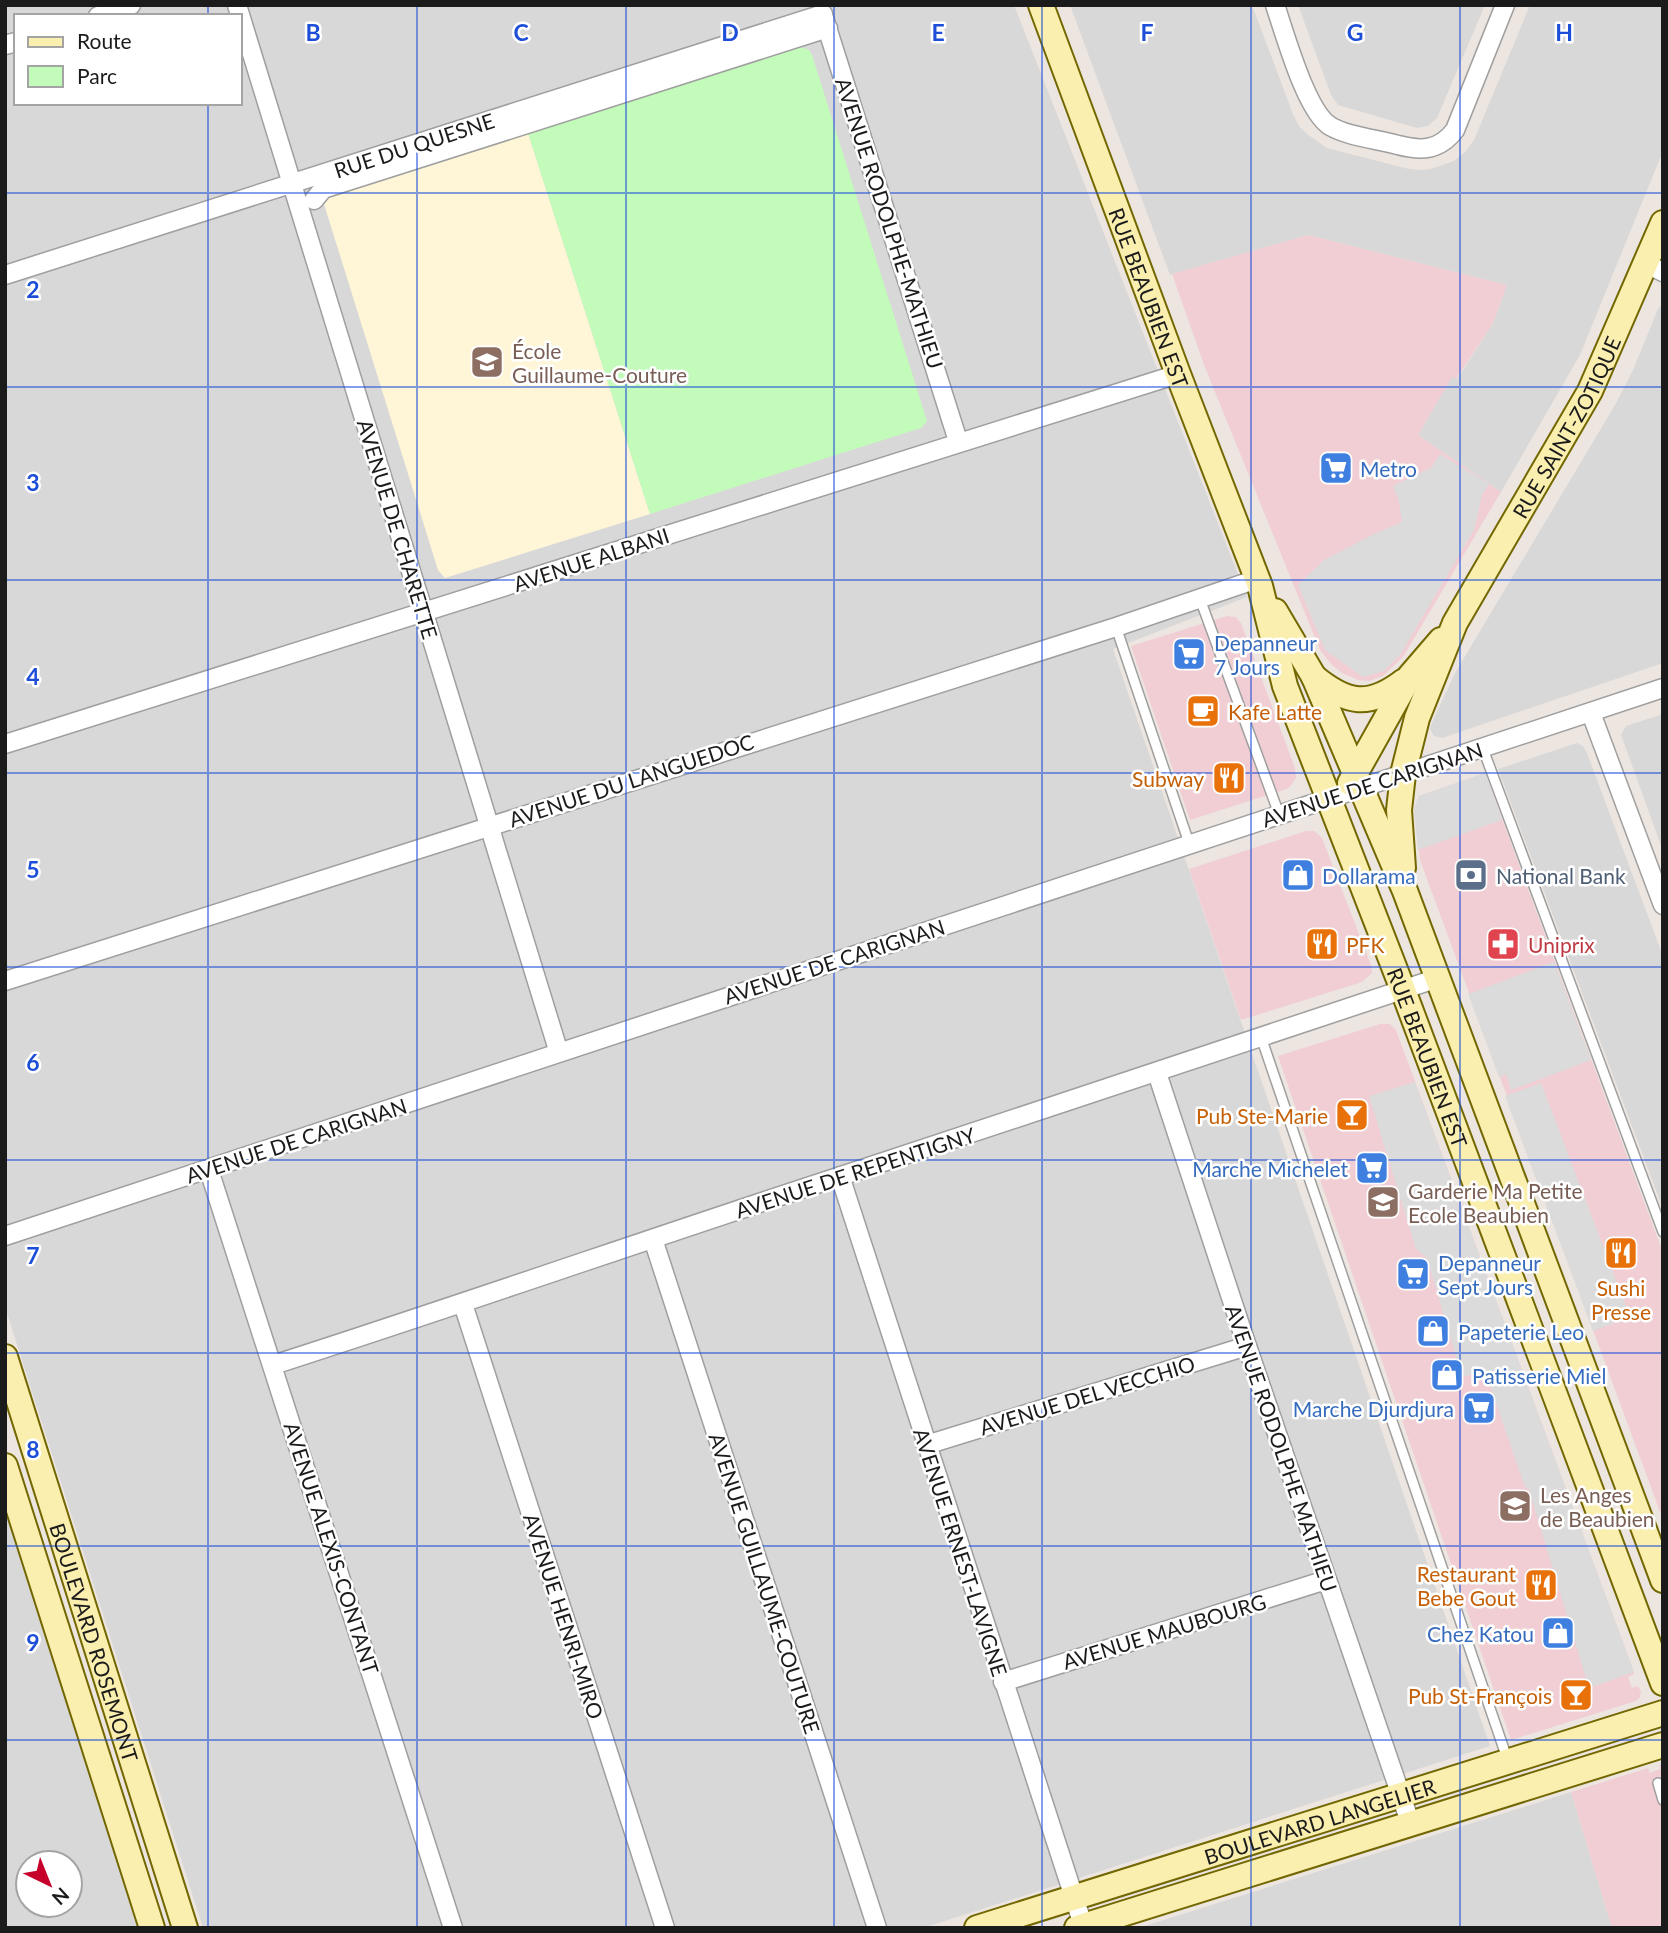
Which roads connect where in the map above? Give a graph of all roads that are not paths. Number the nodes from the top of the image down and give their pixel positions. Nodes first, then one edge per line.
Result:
1 (131, 5) edge
2 (1041, 5) edge
3 (1275, 5) edge
4 (1505, 5) edge
5 (104, 14) edge
6 (824, 16) edge
7 (242, 21) edge
8 (292, 184) junction
9 (314, 200) dead end
10 (1663, 223) edge
11 (1654, 268) edge
12 (5, 275) edge
13 (1178, 374) junction
14 (958, 441) junction
15 (1259, 582) junction
16 (1200, 599) junction
17 (424, 612) junction
18 (1455, 624) junction
19 (1116, 627) junction
20 (1410, 676) junction
21 (1314, 677) junction
22 (1663, 688) edge
23 (1591, 713) junction
24 (5, 744) edge
25 (1483, 749) junction
26 (1403, 774) junction
27 (1346, 792) junction
28 (1279, 814) junction
29 (490, 825) junction
30 (1189, 843) junction
31 (1405, 891) junction
32 (1663, 905) edge
33 (1438, 978) junction
34 (5, 981) edge
35 (1404, 990) junction
36 (1261, 1037) junction
37 (559, 1053) junction
38 (1157, 1073) junction
39 (1492, 1122) junction
40 (1458, 1135) junction
41 (209, 1170) junction
42 (840, 1176) junction
43 (1663, 1233) edge
44 (5, 1236) edge
45 (653, 1239) junction
46 (463, 1304) junction
47 (1570, 1331) junction
48 (1536, 1344) junction
49 (1247, 1346) junction
50 (5, 1357) edge
51 (273, 1365) junction
52 (926, 1445) junction
53 (5, 1466) edge
54 (1326, 1580) junction
55 (1663, 1580) edge
56 (1003, 1682) junction
57 (1663, 1683) edge
58 (1663, 1713) edge
59 (1663, 1745) edge
60 (1508, 1761) junction
61 (1658, 1783) dead end
62 (1400, 1795) junction
63 (1663, 1800) edge
64 (1410, 1822) junction
65 (1075, 1897) junction
66 (1082, 1927) edge
67 (152, 1928) edge
68 (185, 1928) edge
69 (453, 1928) edge
70 (665, 1928) edge
71 (877, 1928) edge
72 (976, 1928) edge

1 - 5 street
2 - 13 street, RUE BEAUBIEN EST
3 - 4 street
6 - 8 street, RUE DU QUESNE
6 - 9 street
6 - 14 street, AVENUE RODOLPHE-MATHIEU
7 - 8 street, AVENUE DE CHARETTE
8 - 12 street, RUE DU QUESNE
8 - 17 street, AVENUE DE CHARETTE
10 - 11 street, RUE SAINT-ZOTIQUE
11 - 18 street, RUE SAINT-ZOTIQUE
13 - 14 street, AVENUE ALBANI
13 - 15 street, RUE BEAUBIEN EST
14 - 17 street, AVENUE ALBANI
15 - 16 street, AVENUE DU LANGUEDOC
15 - 21 street, RUE BEAUBIEN EST
15 - 27 street, RUE BEAUBIEN EST
16 - 19 street, AVENUE DU LANGUEDOC
16 - 28 lane
17 - 24 street, AVENUE ALBANI
17 - 29 street, AVENUE DE CHARETTE
18 - 20 street, RUE SAINT-ZOTIQUE
18 - 26 street, RUE SAINT-ZOTIQUE
19 - 29 street, AVENUE DU LANGUEDOC
19 - 30 lane
20 - 21 street
20 - 27 street, RUE SAINT-ZOTIQUE
21 - 27 street, RUE BEAUBIEN EST
22 - 23 street, AVENUE DE CARIGNAN
23 - 25 street, AVENUE DE CARIGNAN
23 - 32 street
25 - 26 street, AVENUE DE CARIGNAN
25 - 43 lane
26 - 27 street, AVENUE DE CARIGNAN
26 - 31 street, RUE BEAUBIEN EST
27 - 28 street, AVENUE DE CARIGNAN
27 - 31 street, RUE BEAUBIEN EST
27 - 35 street, RUE BEAUBIEN EST
28 - 30 street, AVENUE DE CARIGNAN
29 - 34 street, AVENUE DU LANGUEDOC
29 - 37 street, AVENUE DE CHARETTE
30 - 37 street, AVENUE DE CARIGNAN
31 - 33 street, RUE BEAUBIEN EST
33 - 35 street, AVENUE DE REPENTIGNY
33 - 39 street, RUE BEAUBIEN EST
35 - 36 street, AVENUE DE REPENTIGNY
35 - 40 street, RUE BEAUBIEN EST
36 - 38 street, AVENUE DE REPENTIGNY
36 - 60 lane
37 - 41 street, AVENUE DE CARIGNAN
38 - 42 street, AVENUE DE REPENTIGNY
38 - 49 street, AVENUE RODOLPHE MATHIEU
39 - 40 street
39 - 47 street, RUE BEAUBIEN EST
40 - 48 street, RUE BEAUBIEN EST
41 - 44 street, AVENUE DE CARIGNAN
41 - 51 street, AVENUE ALEXIS-CONTANT
42 - 45 street, AVENUE DE REPENTIGNY
42 - 52 street, AVENUE ERNEST-LAVIGNE
45 - 46 street, AVENUE DE REPENTIGNY
45 - 71 street, AVENUE GUILLAUME-COUTURE
46 - 51 street, AVENUE DE REPENTIGNY
46 - 70 street, AVENUE HENRI-MIRO
47 - 48 street
47 - 55 street, RUE BEAUBIEN EST
48 - 57 street, RUE BEAUBIEN EST
49 - 52 street, AVENUE DEL VECCHIO
49 - 54 street, AVENUE RODOLPHE MATHIEU
50 - 68 street, BOULEVARD ROSEMONT
51 - 69 street, AVENUE ALEXIS-CONTANT
52 - 56 street, AVENUE ERNEST-LAVIGNE
53 - 67 street, BOULEVARD ROSEMONT
54 - 56 street, AVENUE MAUBOURG
54 - 62 street, AVENUE RODOLPHE MATHIEU
56 - 65 street, AVENUE ERNEST-LAVIGNE
58 - 60 street, BOULEVARD LANGELIER
59 - 64 street, BOULEVARD LANGELIER
60 - 62 street, BOULEVARD LANGELIER
61 - 63 lane
62 - 64 street, AVENUE RODOLPHE MATHIEU
62 - 65 street, BOULEVARD LANGELIER
64 - 66 street, BOULEVARD LANGELIER
65 - 66 street, AVENUE ERNEST-LAVIGNE
65 - 72 street, BOULEVARD LANGELIER

